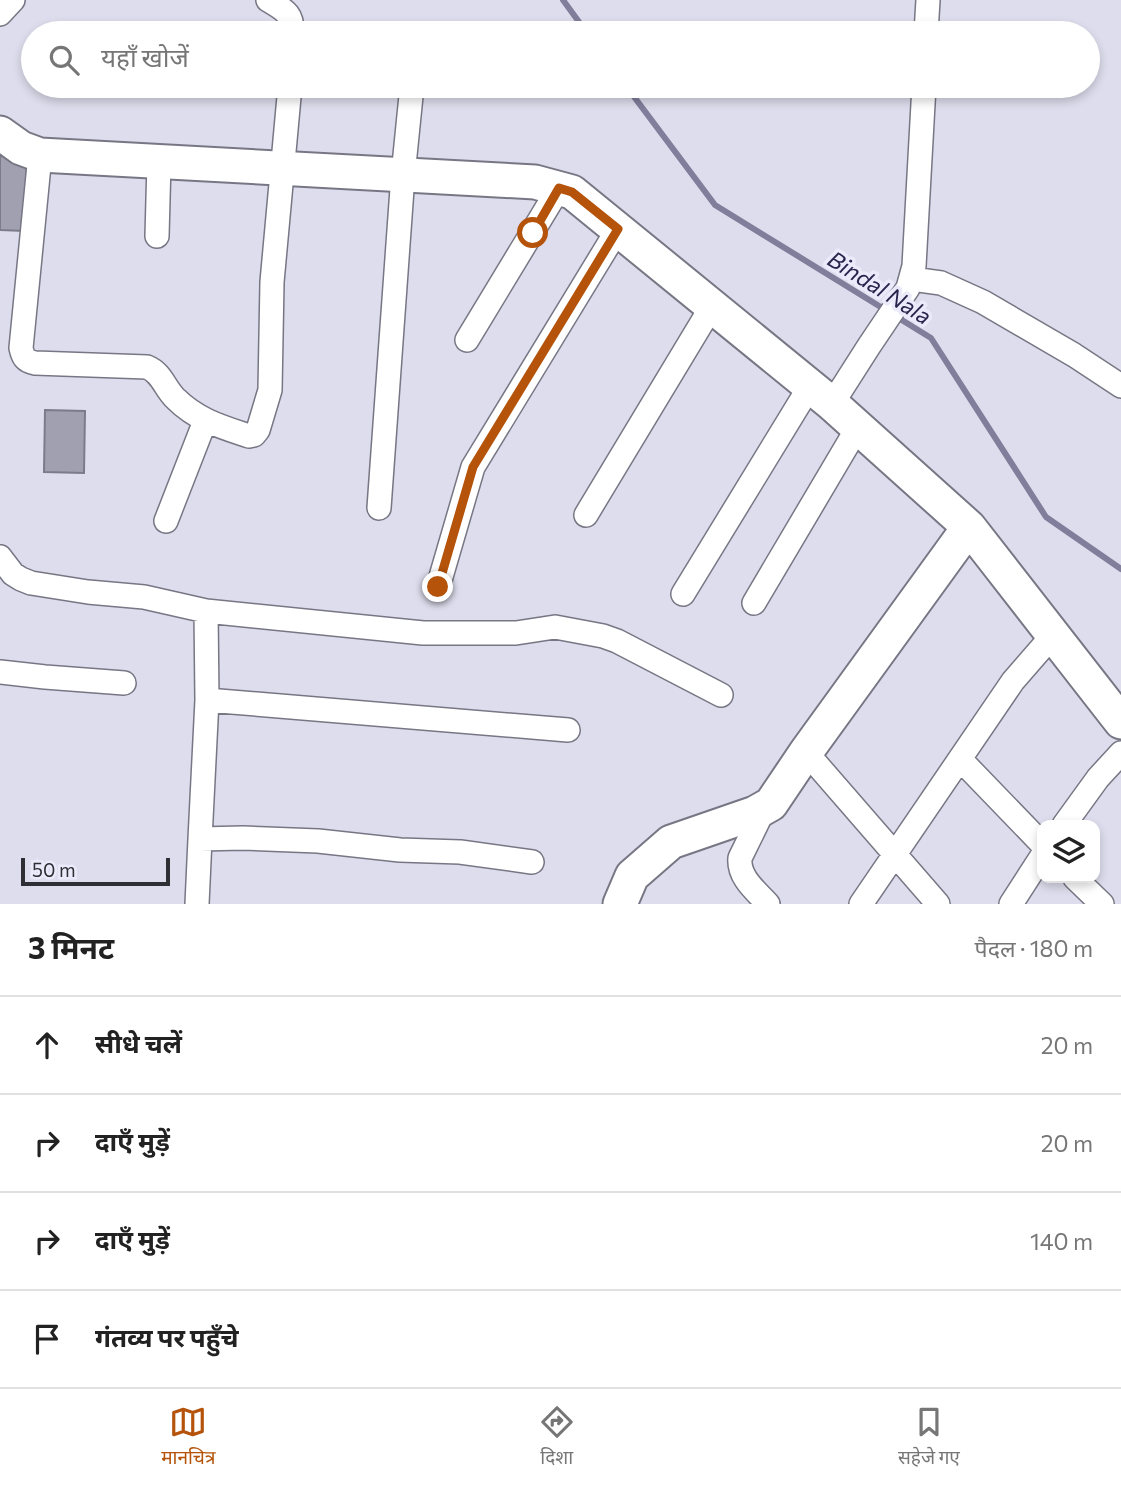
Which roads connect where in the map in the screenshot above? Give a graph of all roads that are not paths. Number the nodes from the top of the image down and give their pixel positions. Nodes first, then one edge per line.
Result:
1 (13, 0) edge
2 (268, 0) edge
3 (928, 0) edge
4 (0, 14) edge
5 (292, 21) edge
6 (927, 21) edge
7 (289, 98) edge
8 (411, 98) edge
9 (923, 98) edge
10 (0, 132) edge
11 (40, 155) junction
12 (159, 162) junction
13 (282, 168) junction
14 (402, 175) junction
15 (559, 188) junction
16 (618, 229) junction
17 (157, 236) dead end
18 (910, 284) junction
19 (712, 306) junction
20 (467, 341) dead end
21 (1121, 387) edge
22 (821, 395) junction
23 (205, 421) junction
24 (859, 428) junction
25 (379, 508) dead end
26 (586, 515) dead end
27 (166, 521) dead end
28 (970, 527) junction
29 (0, 556) edge
30 (438, 587) dead end
31 (683, 594) dead end
32 (754, 603) dead end
33 (206, 611) junction
34 (1053, 635) junction
35 (0, 672) edge
36 (124, 682) dead end
37 (721, 695) dead end
38 (208, 700) junction
39 (1121, 722) edge
40 (568, 730) dead end
41 (806, 752) junction
42 (1121, 753) edge
43 (960, 759) junction
44 (764, 809) junction
45 (1068, 820) edge
46 (200, 839) junction
47 (1037, 839) edge
48 (894, 854) junction
49 (532, 862) dead end
50 (1037, 864) edge
51 (1080, 883) edge
52 (197, 904) edge
53 (620, 904) edge
54 (768, 904) edge
55 (861, 904) edge
56 (938, 904) edge
57 (1010, 904) edge
58 (1101, 904) edge

1 - 4 street
2 - 5 street
3 - 6 street
7 - 13 street
8 - 14 street
9 - 18 street
10 - 11 street
11 - 12 street
11 - 23 street
12 - 13 street
12 - 17 street
13 - 14 street
13 - 23 street
14 - 15 street
14 - 25 street
15 - 16 street
15 - 20 street
16 - 19 street
16 - 30 street
18 - 21 street
18 - 22 street
19 - 22 street
19 - 26 street
22 - 24 street
22 - 31 street
23 - 27 street
24 - 28 street
24 - 32 street
28 - 34 street
28 - 41 street
29 - 33 street
33 - 37 street
33 - 38 street
34 - 39 street
34 - 43 street
35 - 36 street
38 - 40 street
38 - 46 street
41 - 44 street
41 - 48 street
42 - 45 street
43 - 47 street
43 - 48 street
44 - 53 street
44 - 54 street
46 - 49 street
46 - 52 street
48 - 55 street
48 - 56 street
50 - 57 street
51 - 58 street

